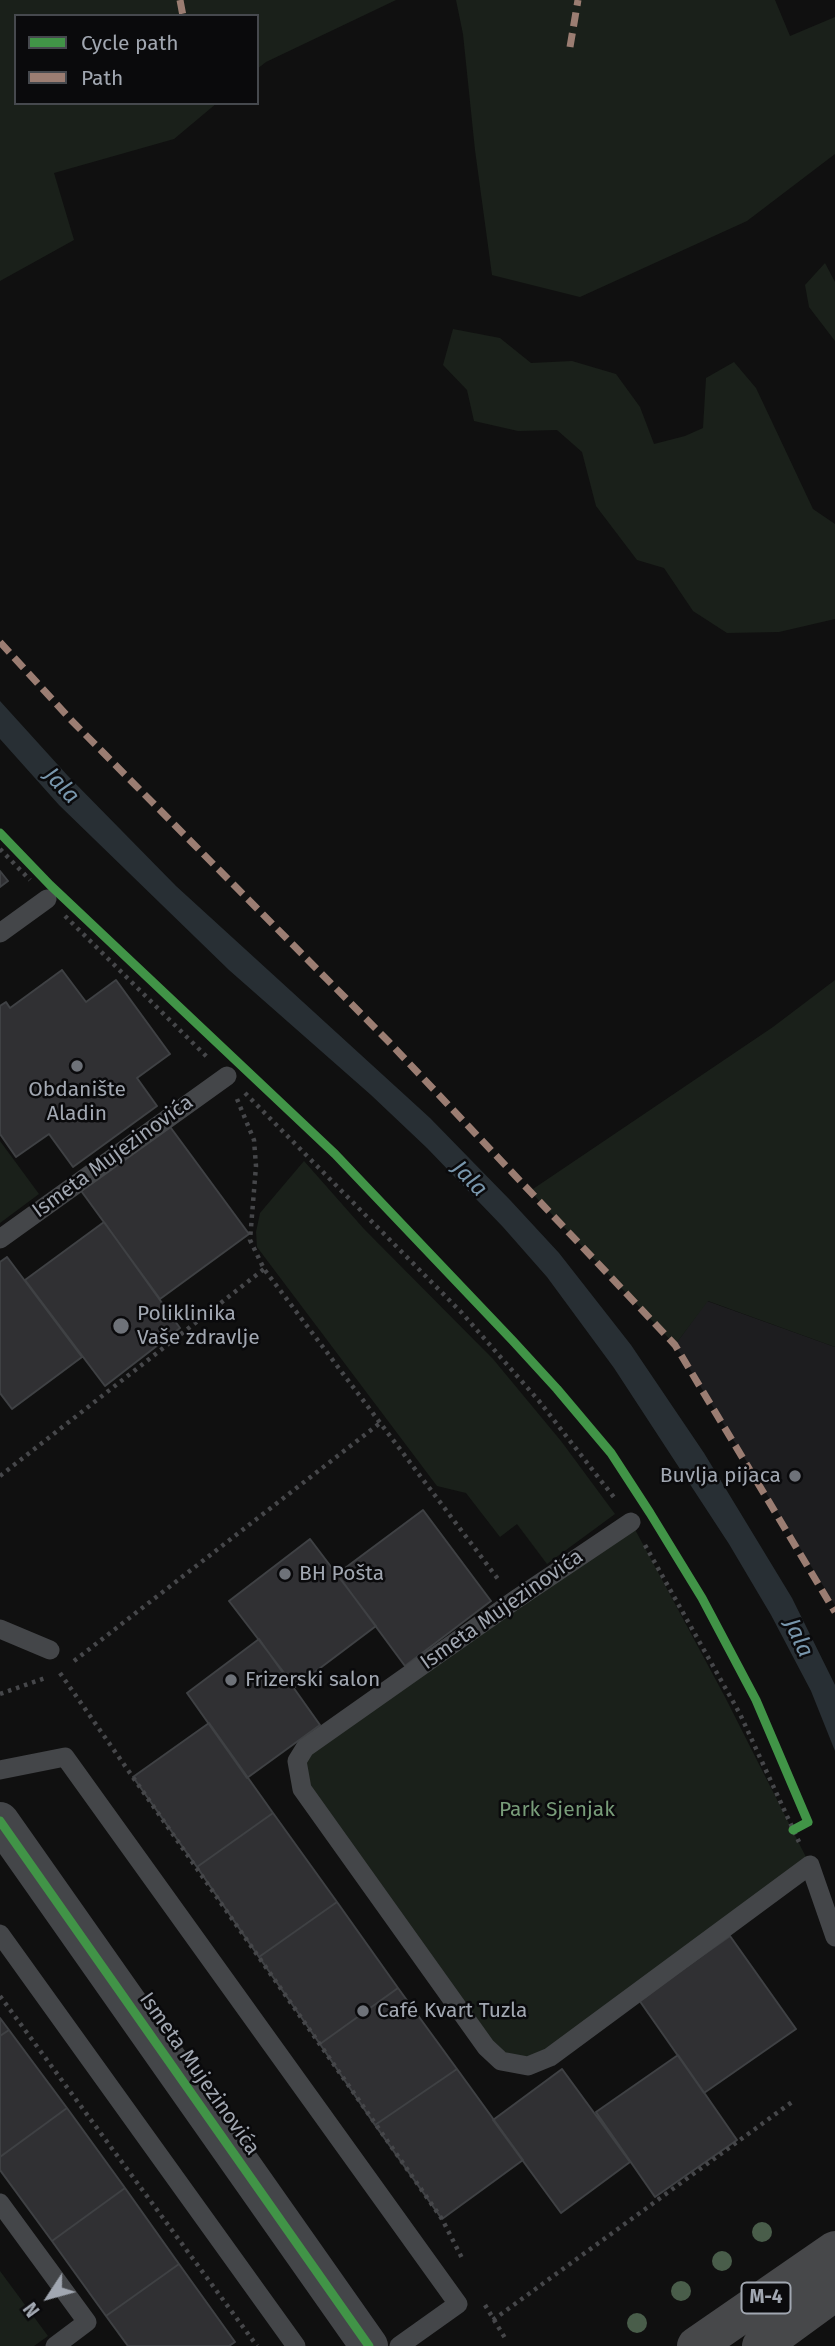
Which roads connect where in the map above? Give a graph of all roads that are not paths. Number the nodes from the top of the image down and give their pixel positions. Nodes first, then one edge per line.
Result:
1 (47, 899) road end
2 (0, 933) edge
3 (227, 1076) road end
4 (0, 1239) edge
5 (632, 1522) road end
6 (0, 1629) edge
7 (50, 1650) dead end
8 (0, 1770) edge
9 (0, 1821) edge
10 (0, 1934) edge
11 (835, 1937) edge
12 (0, 2203) edge
13 (835, 2250) edge
14 (835, 2292) edge
15 (55, 2346) edge
16 (296, 2346) edge
17 (369, 2346) edge
18 (399, 2346) edge
19 (696, 2346) edge
20 (761, 2346) edge

1 - 2 lane
3 - 4 lane, Ismeta Mujezinovića
5 - 11 lane, Ismeta Mujezinovića
6 - 7 lane
8 - 18 lane
9 - 17 street, Ismeta Mujezinovića
10 - 16 lane
12 - 15 lane
13 - 19 main road, M-4
14 - 20 main road, M-4

